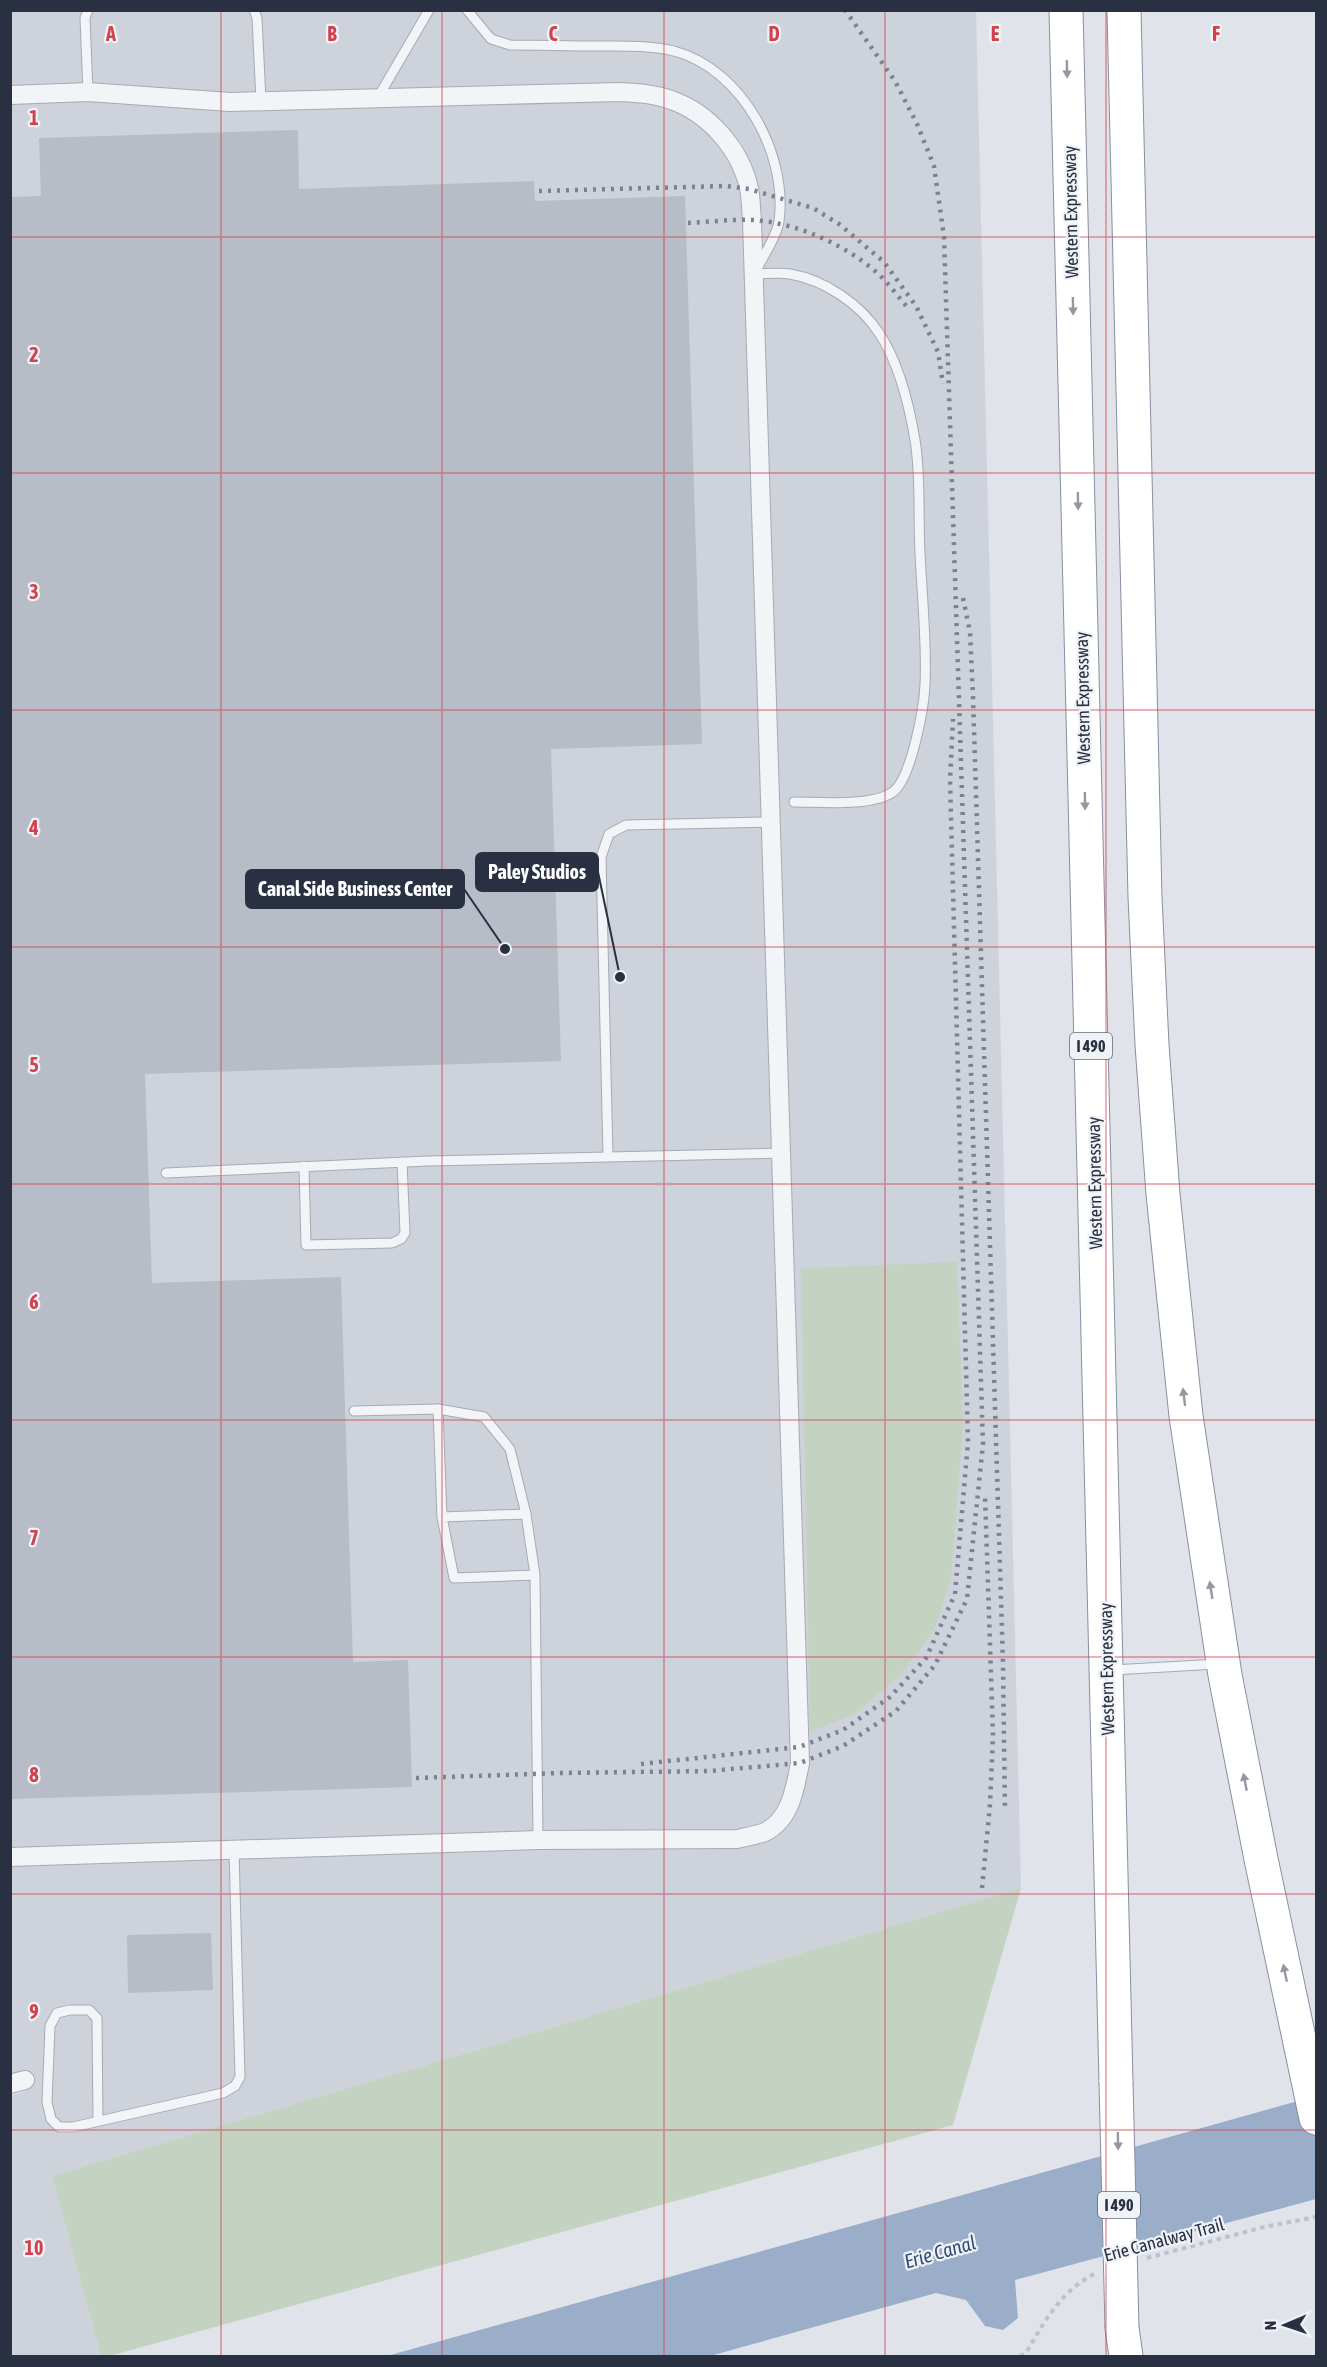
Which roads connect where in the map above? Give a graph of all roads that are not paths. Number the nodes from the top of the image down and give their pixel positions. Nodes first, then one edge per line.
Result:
1 (88, 10) edge
2 (254, 10) edge
3 (429, 10) edge
4 (467, 10) edge
5 (1066, 10) edge
6 (1124, 10) edge
7 (88, 92) junction
8 (10, 95) edge
9 (377, 99) junction
10 (261, 101) junction
11 (754, 274) junction
12 (794, 802) dead end
13 (771, 822) junction
14 (781, 1153) junction
15 (608, 1156) junction
16 (402, 1162) junction
17 (304, 1166) junction
18 (166, 1173) dead end
19 (438, 1409) junction
20 (354, 1411) dead end
21 (526, 1514) junction
22 (442, 1517) junction
23 (535, 1575) junction
24 (1223, 1664) junction
25 (1107, 1671) junction
26 (538, 1840) junction
27 (234, 1850) junction
28 (10, 1857) edge
29 (48, 2076) junction
30 (18, 2082) edge
31 (1317, 2118) edge
32 (98, 2121) junction
33 (1123, 2347) edge

1 - 7 lane
2 - 10 lane
3 - 9 lane
4 - 11 lane
5 -> 25 highway, Western Expressway / I 490
24 -> 6 highway
7 - 8 street
7 - 10 street
9 - 10 street
9 - 11 street
11 - 12 lane
11 - 13 street
13 - 14 street
13 - 15 lane
14 - 15 lane
14 - 26 street
15 - 16 lane
16 - 17 lane
16 - 17 lane
17 - 18 lane
19 - 20 lane
19 - 21 lane
19 - 22 lane
21 - 22 lane
21 - 23 lane
22 - 23 lane
23 - 26 lane
24 - 25 lane
31 -> 24 highway
25 -> 33 highway, Western Expressway / I 490, bridge
26 - 27 street
27 - 28 street
27 - 32 lane
29 - 30 lane
29 - 32 lane
29 - 32 lane

